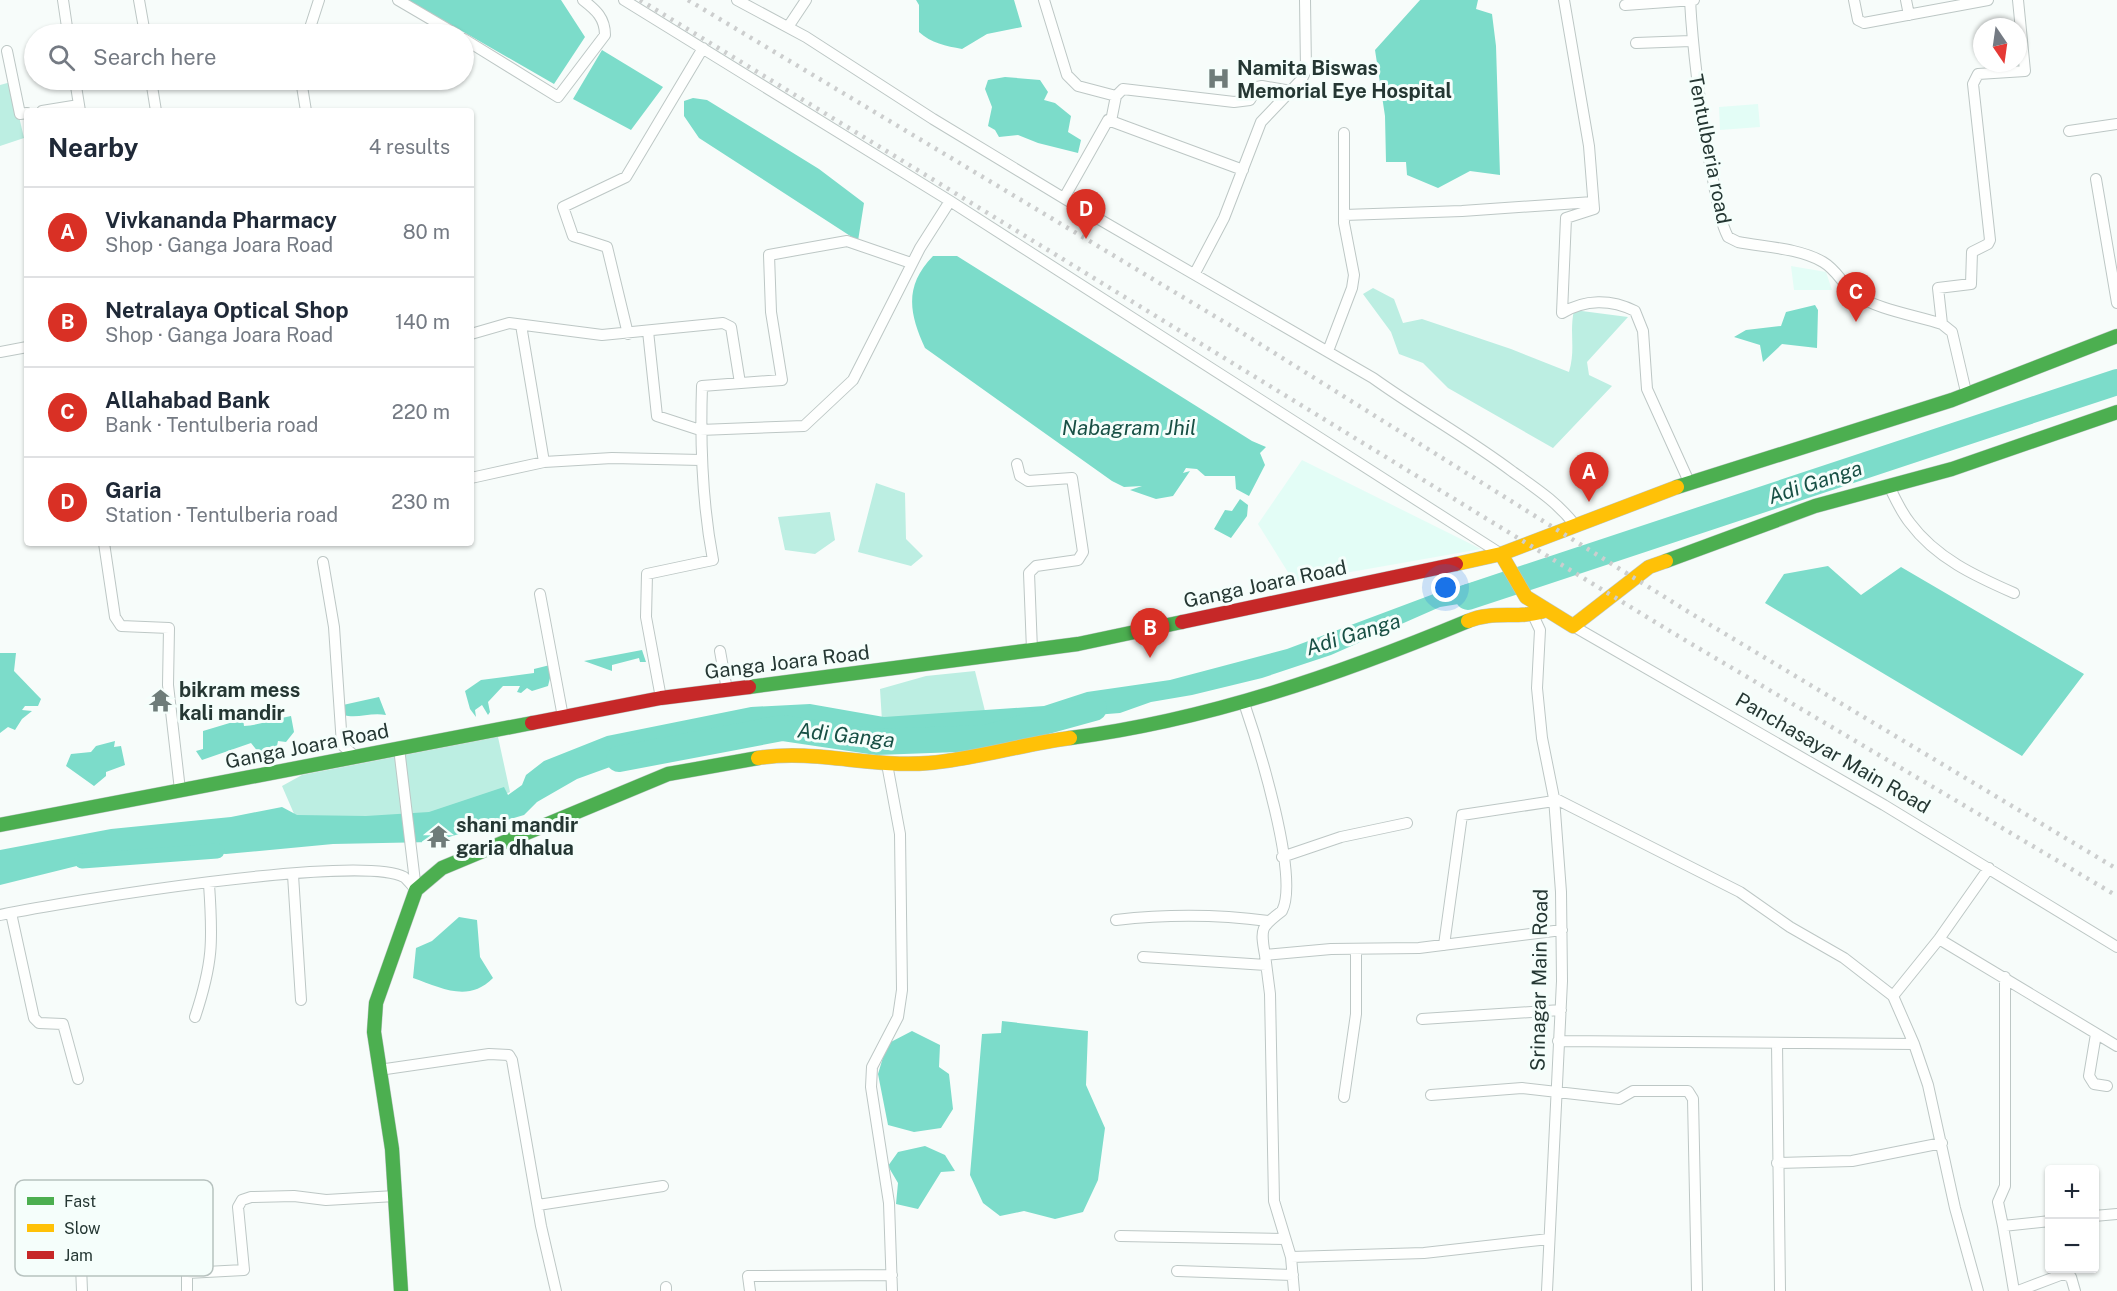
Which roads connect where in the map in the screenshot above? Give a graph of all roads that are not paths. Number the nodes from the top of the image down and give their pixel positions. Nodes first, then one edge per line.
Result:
1 (63, 0) edge
2 (139, 0) edge
3 (319, 0) edge
4 (398, 0) edge
5 (583, 0) edge
6 (624, 0) edge
7 (737, 0) edge
8 (806, 0) edge
9 (1044, 0) edge
10 (1305, 0) edge
11 (1564, 0) edge
12 (1690, 0) edge
13 (1695, 0) edge
14 (1854, 0) edge
15 (1906, 0) edge
16 (1988, 0) edge
17 (2018, 0) edge
18 (1624, 5) dead end
19 (1909, 15) junction
20 (67, 24) edge
21 (143, 24) edge
22 (311, 24) edge
23 (439, 24) edge
24 (788, 27) junction
25 (1691, 41) junction
26 (1636, 43) dead end
27 (474, 45) edge
28 (703, 48) junction
29 (7, 51) dead end
30 (76, 90) edge
31 (153, 90) edge
32 (303, 90) edge
33 (1292, 91) junction
34 (1116, 96) junction
35 (79, 108) edge
36 (156, 108) edge
37 (306, 108) edge
38 (24, 113) edge
39 (1111, 121) junction
40 (2117, 124) edge
41 (2069, 131) dead end
42 (1344, 133) dead end
43 (1243, 170) junction
44 (2096, 179) dead end
45 (1064, 198) junction
46 (950, 201) junction
47 (1593, 202) junction
48 (1344, 215) junction
49 (911, 263) junction
50 (1195, 273) junction
51 (2117, 303) edge
52 (1942, 324) junction
53 (521, 325) junction
54 (648, 331) junction
55 (474, 333) edge
56 (628, 334) junction
57 (2117, 336) edge
58 (24, 348) edge
59 (1328, 351) junction
60 (0, 352) edge
61 (740, 383) junction
62 (1966, 392) junction
63 (2117, 412) edge
64 (700, 430) junction
65 (701, 460) junction
66 (544, 462) junction
67 (1017, 464) dead end
68 (474, 477) edge
69 (1690, 484) junction
70 (1889, 486) junction
71 (1575, 525) junction
72 (104, 546) edge
73 (1501, 554) junction
74 (323, 562) dead end
75 (540, 594) dead end
76 (2014, 594) dead end
77 (1539, 612) junction
78 (1573, 626) junction
79 (1032, 650) junction
80 (720, 651) dead end
81 (727, 690) junction
82 (661, 698) junction
83 (1244, 703) junction
84 (563, 717) junction
85 (399, 748) junction
86 (356, 757) junction
87 (887, 764) junction
88 (180, 790) junction
89 (1554, 800) junction
90 (1407, 823) dead end
91 (0, 825) edge
92 (1282, 857) junction
93 (1989, 868) junction
94 (293, 875) junction
95 (209, 884) junction
96 (416, 890) junction
97 (6, 914) edge
98 (1116, 920) dead end
99 (1268, 921) junction
100 (1562, 930) junction
101 (1939, 939) junction
102 (1444, 945) junction
103 (2117, 947) edge
104 (1356, 949) junction
105 (1143, 957) dead end
106 (1266, 960) junction
107 (2005, 977) junction
108 (1893, 996) junction
109 (302, 1000) dead end
110 (1561, 1010) junction
111 (195, 1017) dead end
112 (1422, 1019) dead end
113 (2096, 1034) junction
114 (1558, 1041) junction
115 (1777, 1043) junction
116 (1914, 1044) junction
117 (2117, 1046) edge
118 (379, 1070) junction
119 (78, 1079) dead end
120 (2107, 1086) dead end
121 (1556, 1094) junction
122 (1431, 1095) dead end
123 (1344, 1097) dead end
124 (1942, 1143) junction
125 (1777, 1163) junction
126 (663, 1186) dead end
127 (395, 1196) junction
128 (538, 1204) junction
129 (2117, 1214) edge
130 (2099, 1216) edge
131 (2045, 1221) edge
132 (2003, 1226) junction
133 (1120, 1236) dead end
134 (1285, 1239) junction
135 (1549, 1239) junction
136 (1291, 1257) junction
137 (1177, 1271) dead end
138 (213, 1272) edge
139 (892, 1275) junction
140 (1293, 1275) junction
141 (81, 1276) edge
142 (82, 1291) edge
143 (401, 1291) edge
144 (556, 1291) edge
145 (750, 1291) edge
146 (892, 1291) edge
147 (1294, 1291) edge
148 (1547, 1291) edge
149 (1697, 1291) edge
150 (1780, 1291) edge
151 (1978, 1291) edge
152 (2016, 1291) edge
153 (2075, 1291) edge

1 - 20 street
2 - 21 street
3 - 22 street
4 - 23 street
5 - 27 street
6 - 28 street
7 - 24 street
8 - 24 street
9 - 34 street
10 - 33 street
11 - 47 street
12 - 13 street
12 - 18 street
12 - 25 street, Tentulberia road
14 - 19 street
15 - 19 street
16 - 19 street
17 - 52 street
24 - 45 street
25 - 26 street
25 - 52 street, Tentulberia road
28 - 46 street
28 - 56 street
29 - 38 street
30 - 35 street
31 - 36 street
32 - 37 street
33 - 34 street
33 - 43 street
34 - 39 street
39 - 43 street
39 - 45 street
40 - 41 street
42 - 48 street
43 - 50 street
44 - 51 street
45 - 50 street
46 - 49 street
46 - 73 street
47 - 48 street
47 - 69 street
48 - 59 street
49 - 61 street
49 - 64 street
50 - 59 street
52 - 62 street
53 - 55 street
53 - 56 street
53 - 66 street
54 - 56 street
54 - 61 street
54 - 64 street
57 - 62 street, Ganga Joara Road
58 - 60 street
59 - 71 street
61 - 64 street
62 - 69 street, Ganga Joara Road
63 - 70 street
64 - 65 street
65 - 66 street
65 - 82 street
66 - 68 street
67 - 79 street
69 - 71 street, Ganga Joara Road
70 - 76 street
70 - 78 street
71 - 73 street, Ganga Joara Road
72 - 88 street
73 - 77 street, Panchasayar Main Road
73 - 79 street, Ganga Joara Road
74 - 86 street
75 - 84 street
77 - 78 street, Panchasayar Main Road
77 - 83 street
77 - 89 street, Srinagar Main Road
78 - 93 street, Panchasayar Main Road
79 - 81 street, Ganga Joara Road
80 - 81 street
81 - 82 street, Ganga Joara Road
82 - 84 street, Ganga Joara Road
83 - 87 street
83 - 92 street
84 - 85 street, Ganga Joara Road
85 - 86 street, Ganga Joara Road
85 - 96 street
86 - 88 street, Ganga Joara Road
87 - 96 street
87 - 139 street
88 - 91 street, Ganga Joara Road
89 - 100 street, Srinagar Main Road
89 - 102 street
89 - 108 street
90 - 92 street
92 - 99 street
93 - 101 street
93 - 103 street, Panchasayar Main Road
94 - 95 street
94 - 96 street
94 - 109 street
95 - 97 street
95 - 111 street
96 - 118 street
97 - 119 street
98 - 99 street
99 - 106 street
100 - 102 street
100 - 110 street, Srinagar Main Road
101 - 107 street
101 - 108 street
102 - 104 street
104 - 106 street
104 - 123 street
105 - 106 street
106 - 134 street
107 - 113 street
107 - 132 street
108 - 116 street
110 - 112 street
110 - 114 street, Srinagar Main Road
113 - 117 street
113 - 120 street
114 - 115 street
114 - 121 street, Srinagar Main Road
115 - 116 street
115 - 125 street
116 - 124 street
118 - 127 street
118 - 128 street
121 - 122 street
121 - 135 street, Srinagar Main Road
121 - 149 street
124 - 125 street
124 - 151 street
125 - 150 street
126 - 128 street
127 - 138 street
127 - 143 street
128 - 144 street
129 - 130 street
131 - 132 street
132 - 152 street
133 - 134 street
134 - 136 street
135 - 136 street
135 - 148 street, Srinagar Main Road
136 - 140 street
137 - 140 street
139 - 145 street
139 - 146 street
140 - 147 street
141 - 142 street
152 - 153 street

